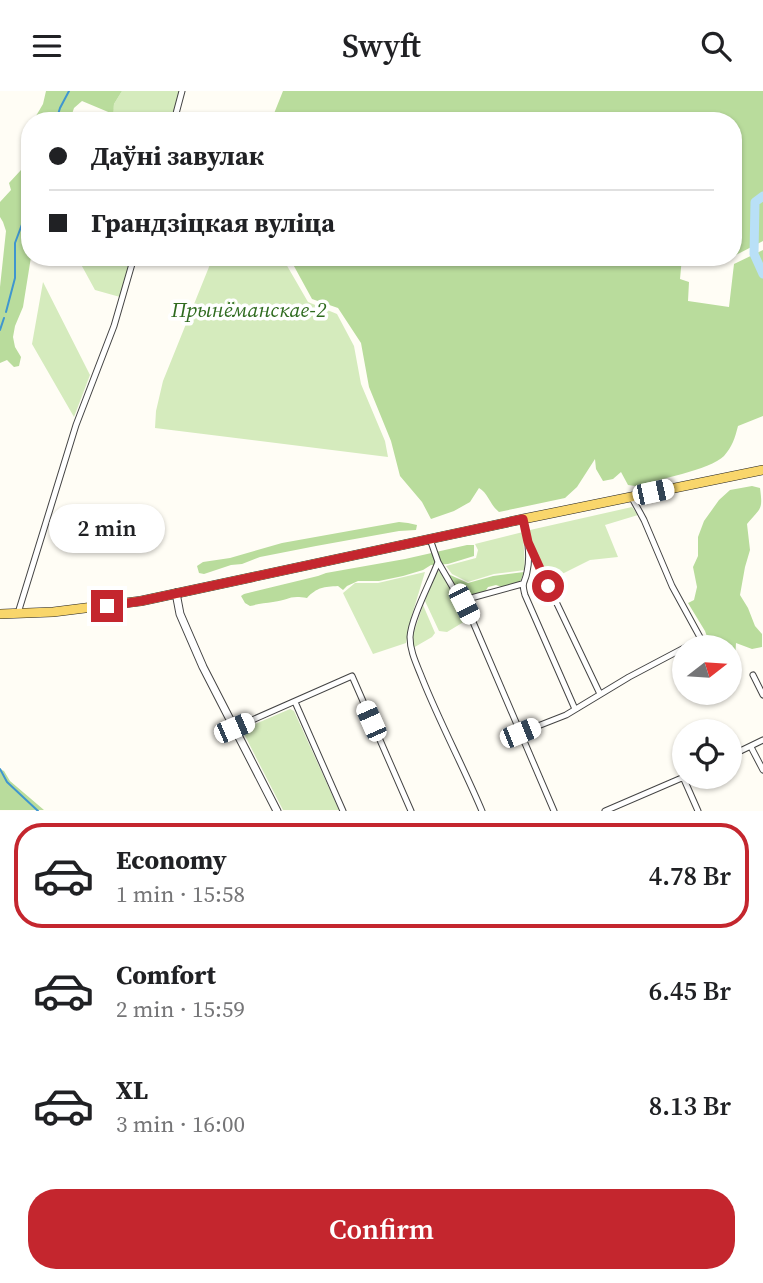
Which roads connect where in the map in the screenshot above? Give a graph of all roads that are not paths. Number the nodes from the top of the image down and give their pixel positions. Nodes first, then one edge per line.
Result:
1 (182, 91) edge
2 (176, 112) edge
3 (131, 266) edge
4 (763, 470) edge
5 (632, 496) junction
6 (523, 519) junction
7 (430, 539) junction
8 (528, 542) junction
9 (438, 562) junction
10 (522, 584) junction
11 (176, 593) junction
12 (464, 604) junction
13 (18, 613) junction
14 (0, 614) edge
15 (753, 675) dead end
16 (600, 694) junction
17 (763, 695) edge
18 (295, 702) junction
19 (576, 709) junction
20 (234, 728) junction
21 (520, 733) junction
22 (763, 740) edge
23 (751, 747) junction
24 (742, 751) edge
25 (763, 769) edge
26 (672, 782) edge
27 (689, 789) edge
28 (623, 803) junction
29 (277, 810) edge
30 (343, 810) edge
31 (411, 810) edge
32 (482, 810) edge
33 (554, 810) edge
34 (605, 810) edge
35 (627, 810) edge
36 (698, 810) edge

1 - 2 street
3 - 13 street
4 - 5 main road
5 - 6 main road
5 - 16 street
6 - 7 main road
6 - 8 street
7 - 9 street
7 - 11 main road
8 - 10 street
8 - 16 street
9 - 12 street
9 - 32 street
10 - 12 street
10 - 19 street
11 - 13 main road
11 - 20 street
12 - 21 street
13 - 14 main road
15 - 17 street
16 - 19 street
18 - 20 street
18 - 30 street
18 - 31 street
19 - 21 street
20 - 29 street
21 - 33 street
22 - 23 street
23 - 24 street
23 - 25 street
26 - 28 street
27 - 36 street
28 - 34 street
28 - 35 street

